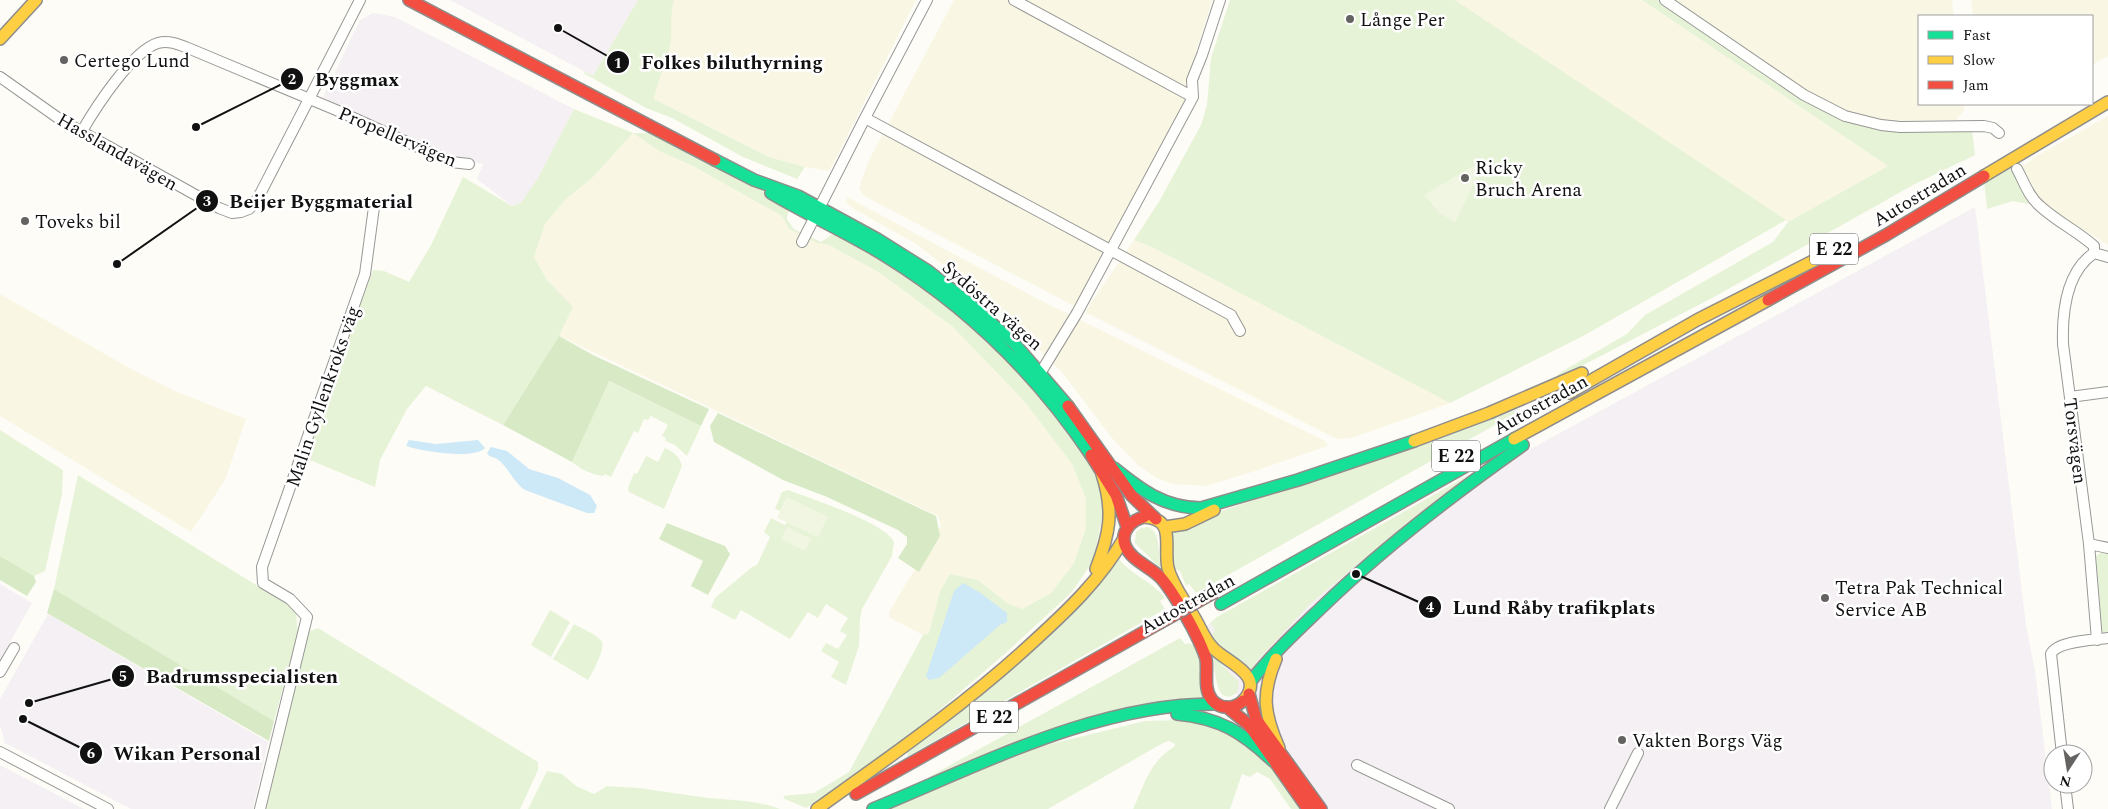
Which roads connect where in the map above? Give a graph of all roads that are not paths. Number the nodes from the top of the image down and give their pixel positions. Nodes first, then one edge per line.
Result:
1 (36, 0) edge
2 (360, 0) edge
3 (409, 0) edge
4 (927, 0) edge
5 (1014, 0) edge
6 (1220, 0) edge
7 (1665, 0) edge
8 (0, 39) edge
9 (0, 77) edge
10 (1193, 97) junction
11 (310, 100) junction
12 (2108, 102) edge
13 (865, 118) junction
14 (82, 131) junction
15 (1999, 133) dead end
16 (469, 164) dead end
17 (2018, 169) dead end
18 (374, 207) dead end
19 (817, 212) junction
20 (802, 242) dead end
21 (1110, 250) junction
22 (1827, 253) dead end
23 (2094, 253) junction
24 (2108, 257) edge
25 (1697, 320) junction
26 (1240, 331) dead end
27 (1041, 372) junction
28 (2108, 392) edge
29 (2070, 397) junction
30 (1560, 398) dead end
31 (1587, 398) junction
32 (1114, 468) junction
33 (1102, 474) junction
34 (1235, 498) junction
35 (1156, 519) junction
36 (1127, 527) junction
37 (1165, 527) junction
38 (1123, 540) junction
39 (2089, 544) junction
40 (2108, 548) edge
41 (1089, 586) junction
42 (1219, 590) dead end
43 (1180, 626) dead end
44 (2108, 638) edge
45 (1286, 640) junction
46 (2097, 640) junction
47 (14, 648) dead end
48 (0, 672) edge
49 (1251, 681) junction
50 (1249, 694) junction
51 (1221, 705) junction
52 (1126, 715) junction
53 (2061, 744) edge
54 (1279, 748) junction
55 (0, 752) edge
56 (1638, 753) dead end
57 (1273, 761) junction
58 (1358, 765) dead end
59 (899, 785) dead end
60 (2066, 794) edge
61 (869, 807) edge
62 (108, 809) edge
63 (260, 809) edge
64 (817, 809) edge
65 (830, 809) edge
66 (1308, 809) edge
67 (1321, 809) edge
68 (1449, 809) edge
69 (1610, 809) edge
70 (2068, 809) edge

1 - 8 main road
2 - 11 street
3 - 19 main road, Sydöstra vägen
4 - 13 street
5 - 10 street
6 - 10 street
7 - 15 street
9 - 14 street, Hasslandavägen
10 - 21 street
11 - 14 street, Propellervägen
11 - 14 street, Hasslandavägen
11 - 16 street, Propellervägen
12 - 31 main road, Autostradan / E 22
13 - 19 street
13 - 21 street
17 - 23 street
18 - 63 street, Malin Gyllenkroks väg
19 - 20 street
19 - 27 main road, Sydöstra vägen
19 - 33 main road, Sydöstra vägen
21 - 26 street
21 - 27 street
22 - 25 main road, Autostradan / E 22
23 - 24 street
23 - 29 street, Torsvägen
25 - 30 main road, Autostradan / E 22
25 - 34 main road
27 - 32 main road, Sydöstra vägen
28 - 29 street
29 - 39 street, Torsvägen
31 - 43 main road, Autostradan / E 22
31 - 45 main road
32 - 34 main road
32 - 35 main road, Sydöstra vägen
33 - 36 main road, Sydöstra vägen
33 - 41 main road
34 - 37 main road
35 - 36 main road
35 - 37 main road, Sydöstra vägen
36 - 38 main road
37 - 49 main road
38 - 41 main road
38 - 51 main road
39 - 40 street
39 - 46 street, Torsvägen
41 - 64 main road
42 - 65 main road, Autostradan / E 22, bridge
44 - 46 street
45 - 49 main road
45 - 54 main road
46 - 53 street
47 - 48 street
49 - 50 main road
50 - 51 main road
50 - 54 main road
51 - 52 main road
51 - 57 main road
52 - 57 main road
52 - 61 main road
54 - 67 main road
55 - 62 street
56 - 69 street
57 - 66 main road
58 - 68 street
59 - 61 main road
60 - 70 street

